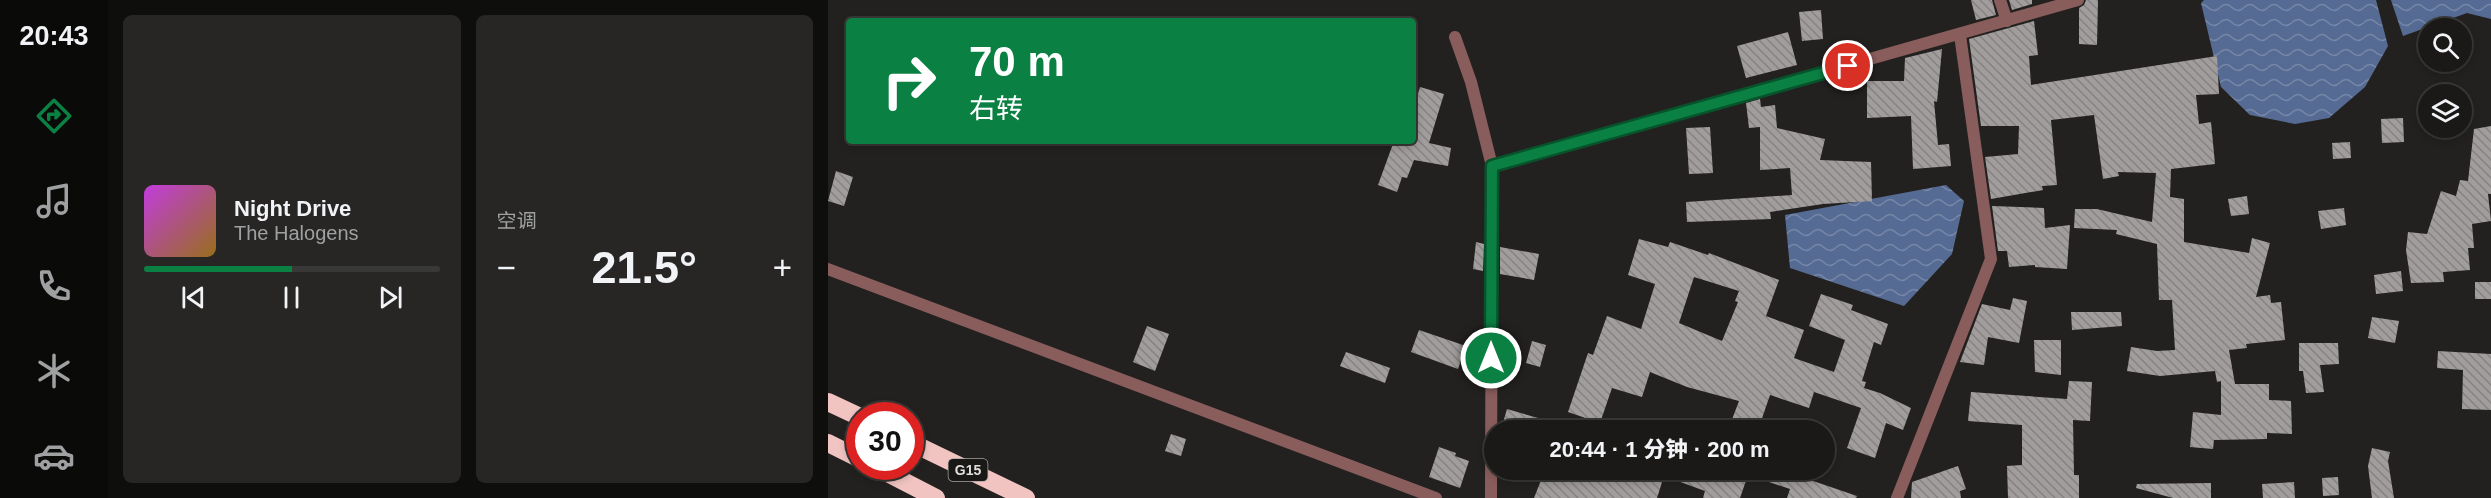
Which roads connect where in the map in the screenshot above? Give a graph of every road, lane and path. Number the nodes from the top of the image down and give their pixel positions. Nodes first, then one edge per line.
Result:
1 (2000, 0) edge
2 (2078, 0) edge
3 (2007, 21) junction
4 (1960, 35) junction
5 (1455, 37) dead end
6 (1492, 166) junction
7 (828, 269) edge
8 (828, 402) edge
9 (846, 410) edge
10 (828, 443) edge
11 (924, 449) edge
12 (846, 452) edge
13 (901, 480) edge
14 (936, 498) edge
15 (1026, 498) edge
16 (1436, 498) edge
17 (1491, 498) edge
18 (1897, 498) edge

1 - 3 street
2 - 3 street
3 - 4 street
4 - 6 street
4 - 18 street
5 - 6 street
6 - 17 street
7 - 16 street
8 - 9 highway
10 - 12 highway
11 - 15 highway, G15
13 - 14 highway, G15

